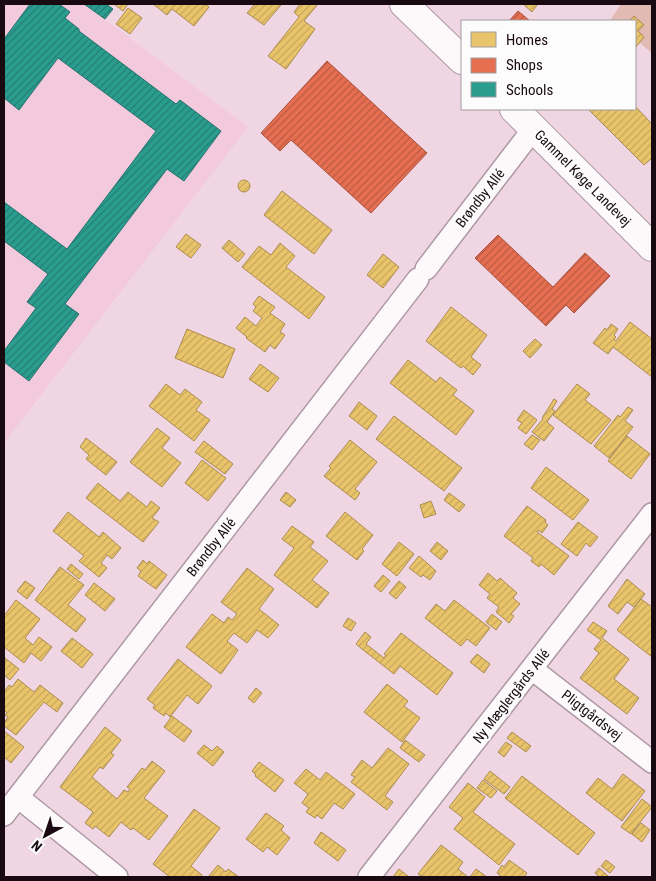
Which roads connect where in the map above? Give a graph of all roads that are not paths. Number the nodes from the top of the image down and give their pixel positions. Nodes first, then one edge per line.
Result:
1 (404, 4) edge
2 (461, 59) edge
3 (515, 110) edge
4 (534, 128) junction
5 (652, 247) edge
6 (652, 514) edge
7 (532, 669) junction
8 (652, 762) edge
9 (18, 797) junction
10 (4, 815) edge
11 (117, 877) edge
12 (369, 877) edge

1 - 2 main road
3 - 4 main road, Gammel Køge Landevej
4 - 5 main road, Gammel Køge Landevej
4 - 9 street, Brøndby Allé
6 - 7 street, Ny Mæglergårds Allé
7 - 8 street, Pligtgårdsvej
7 - 12 street, Ny Mæglergårds Allé
9 - 10 street, Brøndby Allé
9 - 11 street

